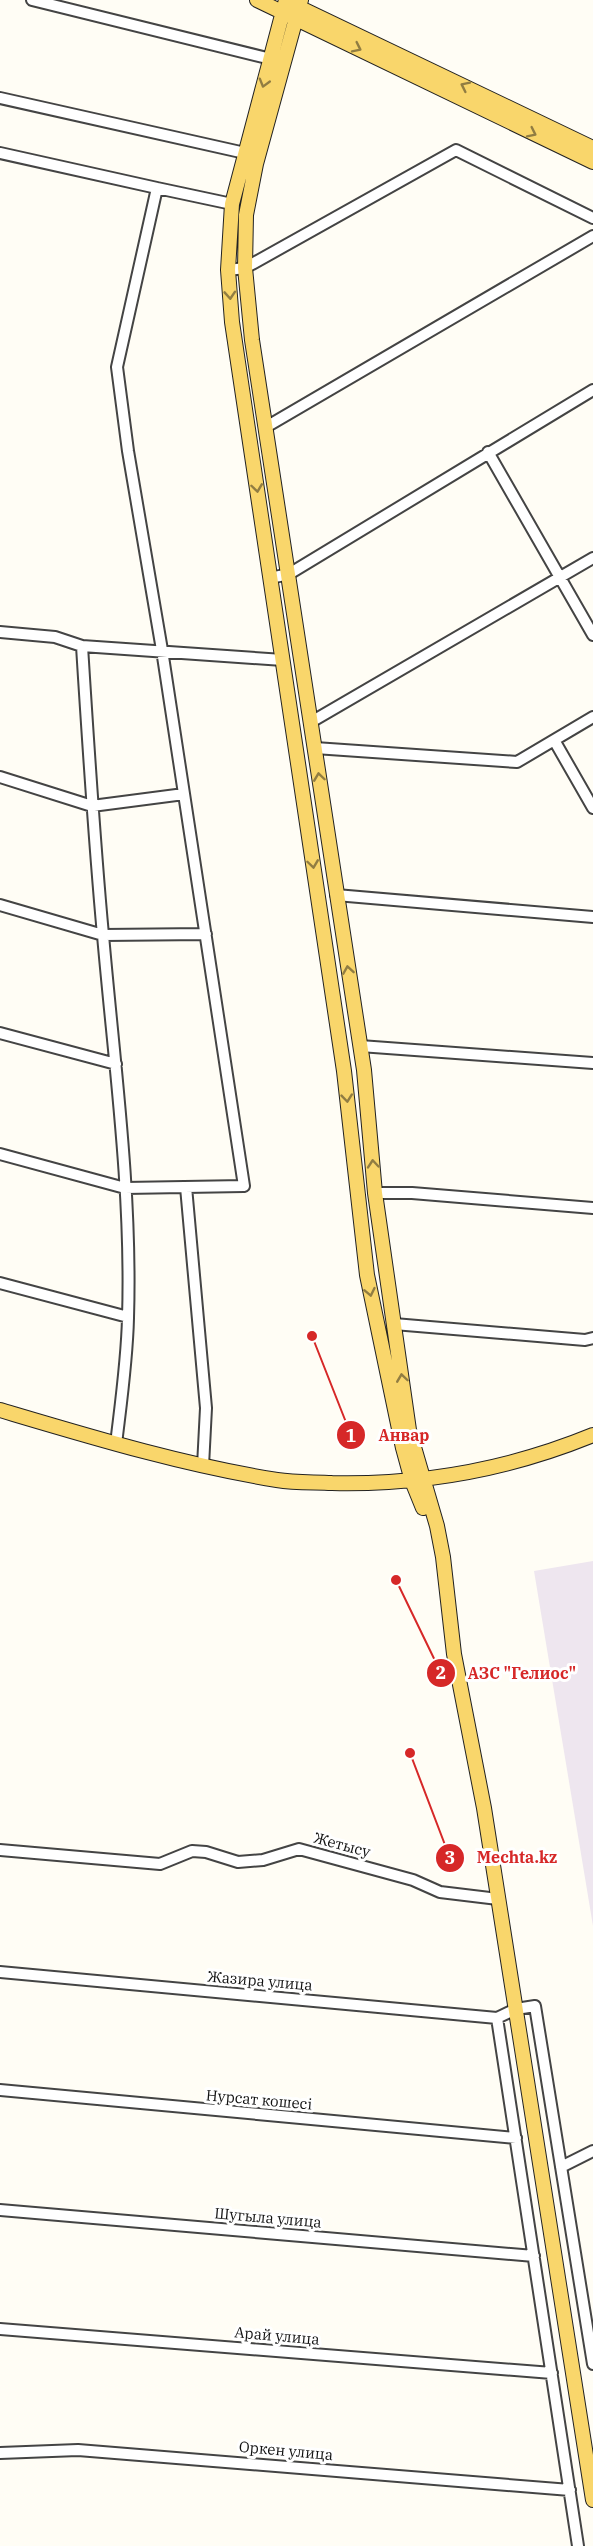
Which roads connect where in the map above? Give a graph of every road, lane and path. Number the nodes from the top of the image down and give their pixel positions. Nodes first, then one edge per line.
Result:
1 (32, 0) edge
2 (257, 0) edge
3 (290, 6) edge
4 (272, 59) junction
5 (0, 98) edge
6 (593, 148) edge
7 (0, 153) edge
8 (245, 153) junction
9 (593, 162) edge
10 (157, 188) junction
11 (232, 204) junction
12 (593, 218) edge
13 (593, 236) edge
14 (245, 268) junction
15 (228, 270) junction
16 (593, 390) edge
17 (266, 427) junction
18 (488, 452) junction
19 (593, 558) edge
20 (289, 574) junction
21 (560, 577) junction
22 (270, 578) junction
23 (0, 632) edge
24 (593, 635) edge
25 (82, 646) junction
26 (162, 650) junction
27 (283, 660) junction
28 (593, 717) edge
29 (311, 722) junction
30 (554, 740) junction
31 (315, 748) junction
32 (0, 777) edge
33 (184, 794) junction
34 (92, 806) junction
35 (593, 808) edge
36 (336, 895) junction
37 (0, 905) edge
38 (593, 917) edge
39 (206, 934) junction
40 (103, 935) junction
41 (0, 1033) edge
42 (360, 1046) junction
43 (116, 1064) junction
44 (593, 1064) edge
45 (364, 1070) junction
46 (344, 1071) junction
47 (0, 1154) edge
48 (186, 1187) junction
49 (125, 1188) junction
50 (375, 1193) junction
51 (593, 1208) edge
52 (0, 1283) edge
53 (128, 1317) junction
54 (394, 1324) junction
55 (593, 1338) edge
56 (0, 1410) edge
57 (593, 1435) edge
58 (116, 1444) junction
59 (202, 1466) junction
60 (417, 1480) junction
61 (0, 1850) edge
62 (498, 1899) junction
63 (0, 1972) edge
64 (516, 2009) junction
65 (497, 2018) junction
66 (0, 2090) edge
67 (516, 2138) junction
68 (593, 2151) edge
69 (561, 2168) junction
70 (0, 2210) edge
71 (534, 2256) junction
72 (593, 2284) edge
73 (581, 2291) junction
74 (0, 2329) edge
75 (593, 2364) edge
76 (552, 2373) junction
77 (0, 2453) edge
78 (570, 2490) junction
79 (593, 2500) edge
80 (578, 2546) edge

1 - 4 street
2 - 3 main road
3 - 4 main road
6 -> 3 main road
3 -> 9 main road
3 - 14 main road
4 -> 8 main road
5 - 8 street
7 - 10 street
8 - 11 main road
10 - 11 street
10 - 26 street
11 - 15 main road
12 - 14 street
13 - 17 street
14 - 15 street
14 - 17 main road
15 -> 22 main road
16 - 18 street
17 - 20 main road
18 - 20 street
18 - 21 street
19 - 21 street
20 - 22 street
20 - 29 main road
21 - 24 street
21 - 29 street
22 - 27 main road
23 - 25 street
25 - 26 street
25 - 34 street
26 - 27 street
26 - 33 street
27 -> 46 main road
28 - 30 street
29 - 31 main road
30 - 31 street
30 - 35 street
36 -> 31 main road
32 - 34 street
33 - 34 street
33 - 39 street
34 - 40 street
36 - 38 street
42 -> 36 main road
37 - 40 street
39 - 40 street
39 - 48 street
40 - 43 street
41 - 43 street
42 - 44 street
42 - 45 main road
43 - 49 street
45 - 46 main road
50 -> 45 main road
46 -> 60 main road
47 - 49 street
48 - 49 street
48 - 59 street
49 - 53 street
50 - 51 street
50 - 54 main road
52 - 53 street
53 - 58 street
54 - 55 street
60 -> 54 main road
56 - 58 main road
57 - 60 main road
58 - 59 main road
59 - 60 main road
60 - 62 main road
61 - 62 street, Жетысу
62 - 64 main road
63 - 65 street, Жазира улица
64 - 65 street
64 - 69 street
64 - 79 main road
65 - 67 street
66 - 67 street, Нурсат кошесi
67 - 71 street
68 - 69 street
69 - 73 street
70 - 71 street, Шугыла улица
71 - 76 street
72 - 73 street
73 - 75 street
74 - 76 street, Арай улица
76 - 78 street
77 - 78 street, Оркен улица
78 - 80 street

